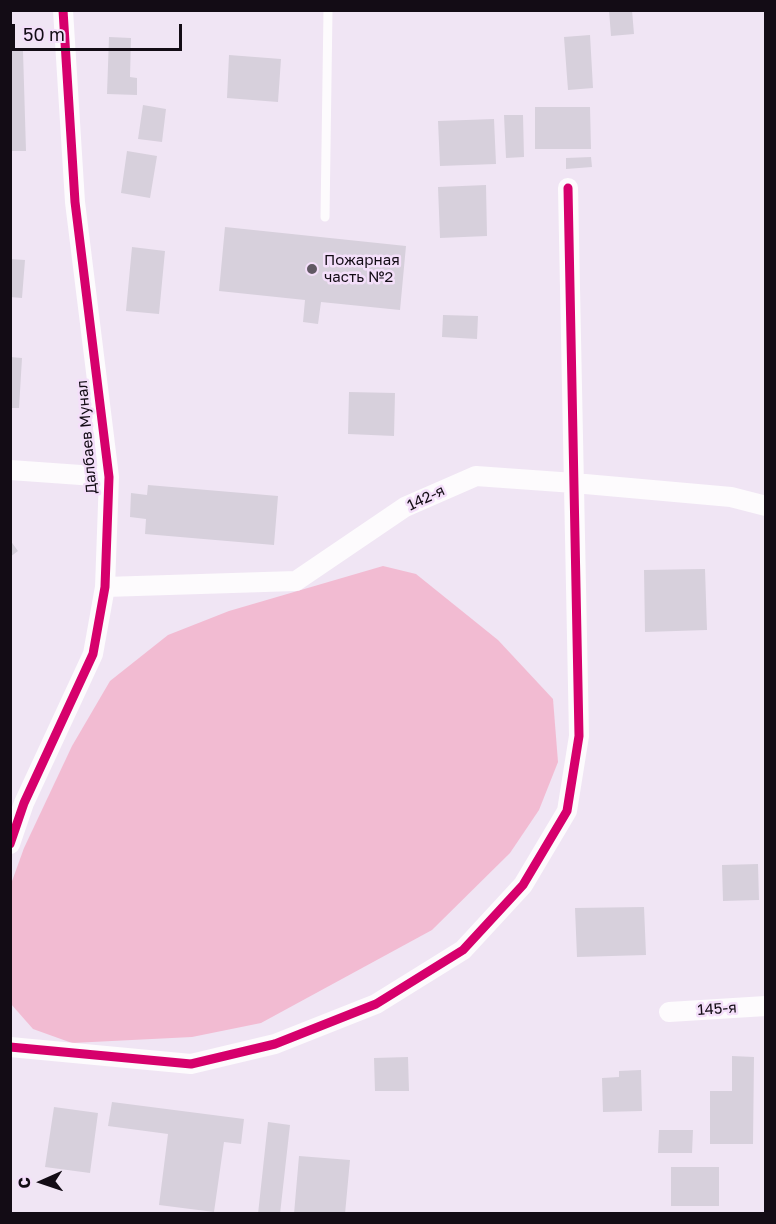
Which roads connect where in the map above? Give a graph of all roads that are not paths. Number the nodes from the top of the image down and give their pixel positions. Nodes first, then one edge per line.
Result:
1 (63, 10) edge
2 (328, 10) edge
3 (568, 188) dead end
4 (325, 217) dead end
5 (10, 470) edge
6 (109, 477) junction
7 (574, 483) junction
8 (765, 506) edge
9 (105, 587) junction
10 (10, 844) edge
11 (765, 1006) edge
12 (669, 1012) dead end
13 (10, 1047) edge

1 - 6 street, Далбаев Мунал
2 - 4 lane
3 - 7 street
5 - 6 street
6 - 9 street, Далбаев Мунал
7 - 8 street, 142-я
7 - 9 street, 142-я
7 - 13 street
9 - 10 street, Далбаев Мунал
11 - 12 street, 145-я

